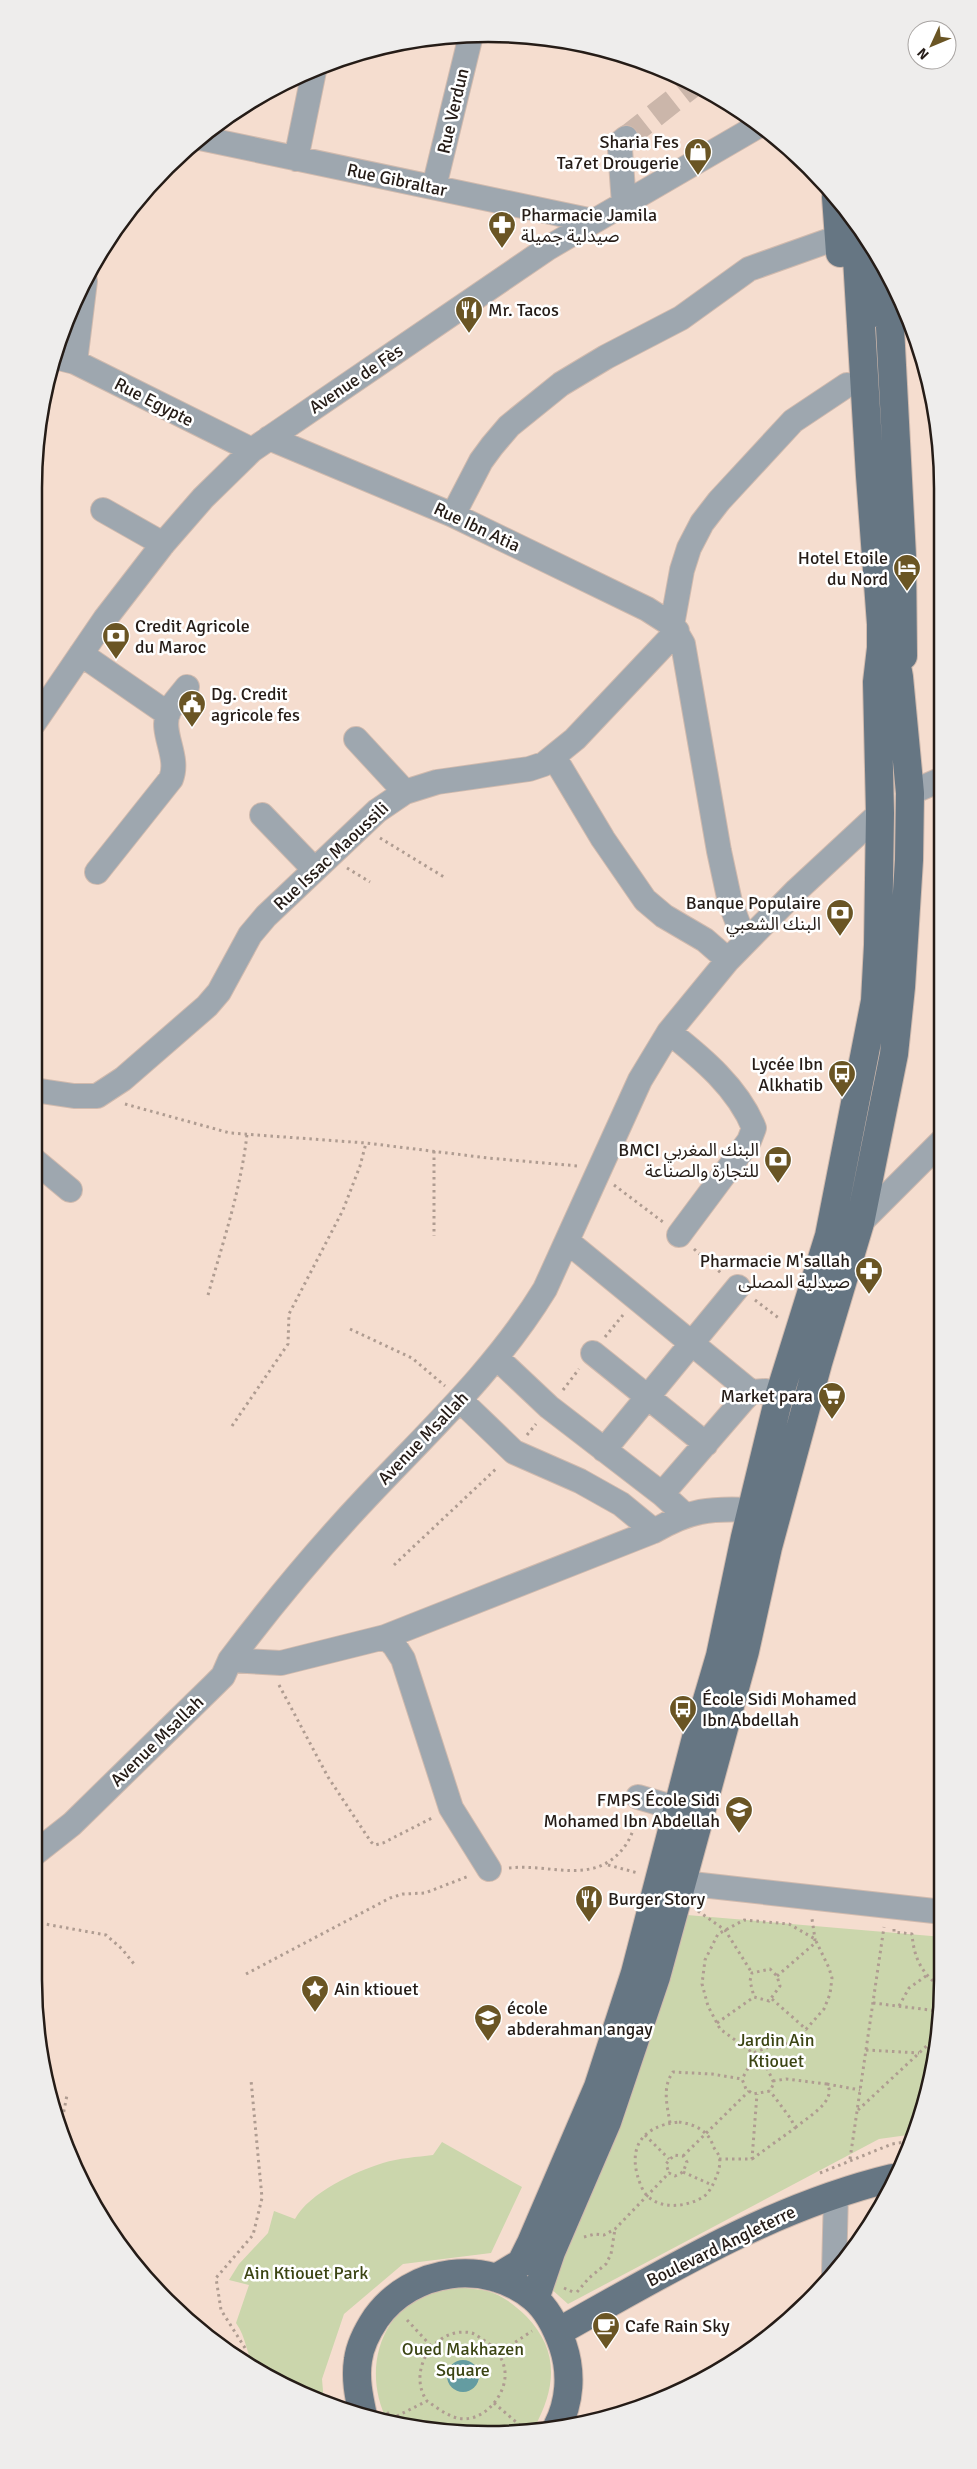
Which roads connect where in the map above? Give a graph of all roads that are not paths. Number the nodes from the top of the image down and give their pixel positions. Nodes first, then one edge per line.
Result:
1 (469, 43) edge
2 (312, 78) edge
3 (752, 129) edge
4 (626, 138) tunnel mouth
5 (210, 140) edge
6 (296, 159) junction
7 (434, 188) junction
8 (624, 204) junction
9 (843, 218) edge
10 (593, 221) junction
11 (847, 231) edge
12 (876, 269) edge
13 (887, 287) edge
14 (76, 317) edge
15 (65, 360) edge
16 (847, 385) junction
17 (260, 444) junction
18 (103, 510) dead end
19 (453, 514) junction
20 (163, 544) junction
21 (675, 628) junction
22 (82, 654) junction
23 (888, 680) junction
24 (187, 687) dead end
25 (42, 712) edge
26 (168, 714) junction
27 (356, 739) dead end
28 (554, 757) junction
29 (934, 783) edge
30 (405, 792) junction
31 (910, 793) junction
32 (880, 813) junction
33 (262, 814) dead end
34 (314, 869) junction
35 (97, 872) dead end
36 (745, 942) junction
37 (728, 960) junction
38 (669, 1032) junction
39 (42, 1091) edge
40 (934, 1149) edge
41 (42, 1167) edge
42 (70, 1190) dead end
43 (860, 1223) junction
44 (679, 1235) road end
45 (568, 1242) junction
46 (738, 1287) road end
47 (691, 1343) junction
48 (592, 1353) dead end
49 (497, 1358) junction
50 (751, 1392) junction
51 (780, 1393) junction
52 (647, 1397) junction
53 (460, 1400) junction
54 (706, 1444) junction
55 (604, 1450) junction
56 (662, 1494) junction
57 (751, 1510) junction
58 (685, 1514) junction
59 (654, 1531) junction
60 (385, 1637) junction
61 (230, 1660) junction
62 (638, 1797) dead end
63 (679, 1809) junction
64 (42, 1848) edge
65 (489, 1869) dead end
66 (671, 1881) junction
67 (934, 1911) edge
68 (889, 2178) edge
69 (827, 2183) junction
70 (833, 2263) edge
71 (496, 2278) junction
72 (530, 2311) junction
73 (543, 2334) junction
74 (374, 2409) edge
75 (560, 2421) edge

1 - 7 street, Rue Verdun
2 - 6 street
3 - 8 street, Avenue de Fès
4 - 8 street
5 - 6 street, Rue Gibraltar
6 - 7 street, Rue Gibraltar
7 - 10 street, Rue Gibraltar
8 - 10 street, Avenue de Fès
9 - 11 main road
10 - 17 street, Avenue de Fès
11 - 16 main road
11 - 19 street
11 - 23 main road
12 - 23 main road
13 - 23 main road
14 - 15 street
15 - 17 street, Rue Egypte
16 - 21 street
16 - 23 main road
17 - 19 street, Rue Ibn Atia
17 - 20 street, Avenue de Fès
18 - 20 street
19 - 21 street, Rue Ibn Atia
20 - 22 street, Avenue de Fès
21 - 28 street, Rue Issac Maoussili
21 - 36 street
22 - 25 street, Avenue de Fès
22 - 26 street
23 - 31 main road
23 - 32 main road
24 - 26 street
26 - 35 street
27 - 30 street
28 - 30 street, Rue Issac Maoussili
28 - 37 street
29 - 31 street
30 - 34 street, Rue Issac Maoussili
31 - 43 main road
32 - 36 street, Avenue Msallah
32 - 51 main road
33 - 34 street
34 - 39 street, Rue Issac Maoussili
36 - 37 street, Avenue Msallah
37 - 38 street, Avenue Msallah
38 - 44 street
38 - 45 street, Avenue Msallah
40 - 43 street
41 - 42 street
43 - 66 main road
45 - 47 street
45 - 49 street, Avenue Msallah
46 - 47 street
47 - 50 street
47 - 52 street
48 - 52 street
49 - 53 street, Avenue Msallah
49 - 55 street
50 - 51 street
50 - 54 street
51 - 57 main road
52 - 54 street
52 - 55 street
53 - 59 street
53 - 61 street, Avenue Msallah
54 - 56 street
55 - 56 street
56 - 58 street
57 - 58 street
57 - 63 main road
58 - 59 street
59 - 60 street
60 - 61 street
60 - 65 street
61 - 64 street, Avenue Msallah
62 - 63 street
63 - 66 main road
66 - 67 street
66 - 71 main road
66 - 72 main road
68 - 69 main road, Boulevard Angleterre
69 - 70 street
69 - 73 main road, Boulevard Angleterre
71 - 72 main road
71 - 74 main road
72 - 73 main road
73 - 75 main road

